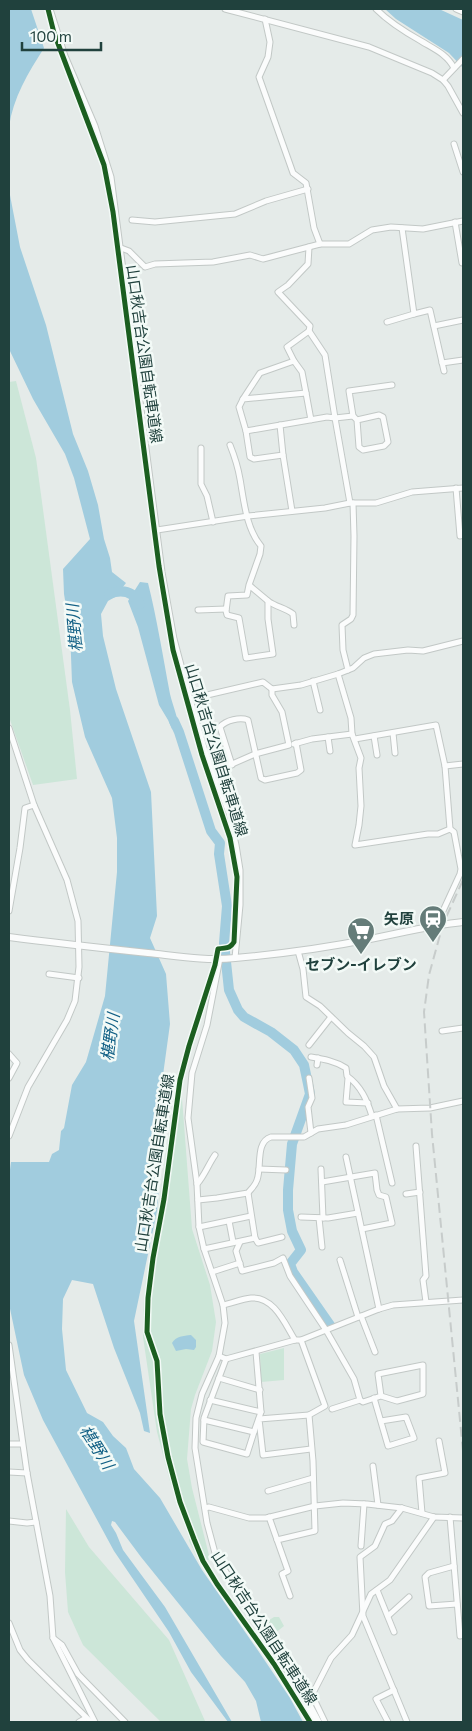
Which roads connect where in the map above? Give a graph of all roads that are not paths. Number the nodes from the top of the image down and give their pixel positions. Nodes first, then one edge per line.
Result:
1 (50, 9) edge
2 (225, 9) edge
3 (376, 9) edge
4 (456, 9) edge
5 (463, 12) edge
6 (265, 19) junction
7 (463, 59) edge
8 (454, 68) junction
9 (443, 80) junction
10 (463, 113) edge
11 (454, 144) dead end
12 (463, 172) edge
13 (308, 189) junction
14 (132, 220) dead end
15 (463, 221) edge
16 (455, 222) junction
17 (402, 228) junction
18 (320, 244) junction
19 (309, 246) junction
20 (121, 248) junction
21 (463, 263) edge
22 (414, 314) junction
23 (463, 320) edge
24 (387, 322) dead end
25 (434, 326) junction
26 (309, 331) junction
27 (463, 360) edge
28 (294, 361) junction
29 (442, 363) junction
30 (444, 371) dead end
31 (392, 385) dead end
32 (306, 393) junction
33 (243, 399) junction
34 (335, 418) junction
35 (355, 418) junction
36 (311, 420) junction
37 (280, 425) junction
38 (246, 431) junction
39 (230, 445) dead end
40 (201, 448) dead end
41 (283, 456) junction
42 (456, 488) junction
43 (463, 488) edge
44 (351, 503) junction
45 (292, 511) junction
46 (248, 516) junction
47 (213, 522) junction
48 (157, 530) junction
49 (460, 536) dead end
50 (250, 585) junction
51 (268, 601) junction
52 (226, 609) junction
53 (198, 610) dead end
54 (294, 625) dead end
55 (463, 641) edge
56 (348, 670) junction
57 (338, 674) junction
58 (313, 681) junction
59 (272, 690) junction
60 (190, 699) junction
61 (320, 710) dead end
62 (9, 728) edge
63 (393, 733) junction
64 (374, 736) junction
65 (328, 737) junction
66 (354, 737) junction
67 (296, 743) junction
68 (289, 745) junction
69 (330, 752) dead end
70 (395, 753) dead end
71 (255, 754) junction
72 (377, 756) dead end
73 (463, 764) edge
74 (232, 765) junction
75 (445, 766) junction
76 (214, 772) junction
77 (34, 805) junction
78 (450, 830) junction
79 (9, 911) edge
80 (463, 922) edge
81 (436, 926) junction
82 (9, 936) edge
83 (80, 946) junction
84 (298, 951) junction
85 (218, 958) junction
86 (235, 958) junction
87 (49, 974) dead end
88 (79, 978) junction
89 (331, 1017) junction
90 (463, 1028) edge
91 (442, 1031) dead end
92 (309, 1045) dead end
93 (9, 1054) edge
94 (311, 1057) dead end
95 (318, 1058) junction
96 (317, 1065) dead end
97 (9, 1078) edge
98 (309, 1078) dead end
99 (348, 1078) junction
100 (463, 1101) edge
101 (368, 1103) junction
102 (397, 1109) junction
103 (374, 1116) junction
104 (311, 1133) junction
105 (9, 1136) edge
106 (416, 1146) dead end
107 (216, 1155) dead end
108 (346, 1157) dead end
109 (259, 1169) junction
110 (321, 1169) dead end
111 (286, 1170) dead end
112 (351, 1177) junction
113 (322, 1182) junction
114 (392, 1183) dead end
115 (197, 1184) junction
116 (420, 1192) junction
117 (248, 1193) junction
118 (406, 1194) dead end
119 (198, 1200) junction
120 (358, 1213) junction
121 (251, 1216) junction
122 (301, 1217) dead end
123 (321, 1218) junction
124 (229, 1221) junction
125 (199, 1227) junction
126 (362, 1229) junction
127 (282, 1237) dead end
128 (254, 1238) junction
129 (233, 1242) junction
130 (240, 1242) junction
131 (322, 1247) dead end
132 (204, 1249) junction
133 (340, 1260) dead end
134 (240, 1263) junction
135 (212, 1272) junction
136 (463, 1300) edge
137 (426, 1302) junction
138 (223, 1305) junction
139 (379, 1309) junction
140 (359, 1317) junction
141 (326, 1330) junction
142 (298, 1340) junction
143 (9, 1345) edge
144 (256, 1352) junction
145 (375, 1352) dead end
146 (218, 1356) junction
147 (226, 1359) junction
148 (219, 1378) junction
149 (260, 1390) junction
150 (381, 1396) junction
151 (374, 1398) junction
152 (210, 1400) junction
153 (360, 1400) junction
154 (332, 1409) dead end
155 (261, 1412) junction
156 (309, 1416) junction
157 (204, 1420) junction
158 (259, 1420) junction
159 (381, 1421) junction
160 (254, 1432) junction
161 (439, 1441) dead end
162 (9, 1444) edge
163 (22, 1444) junction
164 (311, 1450) junction
165 (373, 1466) dead end
166 (9, 1472) edge
167 (27, 1473) junction
168 (313, 1478) junction
169 (268, 1492) dead end
170 (364, 1504) junction
171 (378, 1505) junction
172 (315, 1506) junction
173 (205, 1508) junction
174 (402, 1508) junction
175 (422, 1513) junction
176 (269, 1517) junction
177 (450, 1517) junction
178 (434, 1518) junction
179 (463, 1518) edge
180 (9, 1521) edge
181 (36, 1522) junction
182 (277, 1540) junction
183 (361, 1546) dead end
184 (454, 1566) junction
185 (377, 1590) junction
186 (290, 1596) dead end
187 (409, 1597) dead end
188 (457, 1604) junction
189 (362, 1616) junction
190 (388, 1616) junction
191 (9, 1622) edge
192 (10, 1631) edge
193 (394, 1632) dead end
194 (460, 1636) dead end
195 (53, 1638) junction
196 (274, 1664) dead end
197 (293, 1673) junction
198 (394, 1690) junction
199 (312, 1695) junction
200 (86, 1718) junction
201 (79, 1722) edge
202 (91, 1722) edge
203 (96, 1722) edge
204 (125, 1722) edge
205 (318, 1722) edge
206 (325, 1722) edge
207 (388, 1722) edge
208 (407, 1722) edge

1 - 20 street
2 - 6 street
3 - 8 street
4 - 5 street
6 - 9 street
6 - 13 street
7 - 8 street
8 - 9 street
9 - 10 street
11 - 12 street
13 - 14 street
13 - 18 street
15 - 16 street
16 - 17 street
16 - 21 street
17 - 18 street
17 - 22 street
18 - 19 street
19 - 20 street
19 - 26 street
20 - 48 street
22 - 24 street
22 - 25 street
23 - 25 street
25 - 29 street
26 - 28 street
26 - 34 street
27 - 29 street
28 - 32 street
28 - 33 street
29 - 30 street
31 - 35 street
32 - 33 street
32 - 36 street
33 - 38 street
34 - 35 street
34 - 36 street
34 - 44 street
35 - 35 street
36 - 37 street
37 - 38 street
37 - 41 street
38 - 41 street
39 - 46 street
40 - 47 street
41 - 45 street
42 - 43 street
42 - 44 street
42 - 49 street
44 - 45 street
44 - 56 street
45 - 46 street
46 - 47 street
46 - 50 street
47 - 48 street
48 - 60 street
50 - 51 street
50 - 52 street
51 - 52 street
51 - 54 street
52 - 53 street
55 - 56 street
56 - 57 street
57 - 58 street
57 - 66 street
58 - 59 street
58 - 61 street
59 - 60 street
59 - 68 street
60 - 76 street
62 - 77 street
63 - 64 street
63 - 70 street
63 - 75 street
64 - 66 street
64 - 72 street
65 - 66 street
65 - 67 street
65 - 69 street
66 - 78 street
67 - 68 street
67 - 71 street
68 - 71 street
71 - 74 street
71 - 74 street
73 - 75 street
74 - 76 street
75 - 78 street
76 - 86 street
77 - 79 street
77 - 83 street
78 - 81 street
80 - 81 street
81 - 84 street
82 - 83 street
83 - 85 street
83 - 88 street
84 - 86 street
84 - 89 street
85 - 86 street
85 - 115 street
87 - 88 street
88 - 105 street
89 - 92 street
89 - 102 street
90 - 91 street
93 - 97 street
94 - 95 street
95 - 96 street
95 - 99 street
98 - 104 street
99 - 101 street
99 - 101 street
100 - 102 street
101 - 103 street
102 - 103 street
103 - 104 street
103 - 114 street
104 - 109 street
106 - 116 street
107 - 115 street
108 - 112 street
109 - 111 street
109 - 117 street
110 - 113 street
112 - 113 street
112 - 120 street
112 - 126 street
113 - 123 street
115 - 119 street
116 - 118 street
116 - 137 street
117 - 119 street
117 - 121 street
119 - 125 street
120 - 123 street
120 - 126 street
121 - 124 street
121 - 128 street
122 - 123 street
123 - 131 street
124 - 125 street
124 - 129 street
125 - 132 street
126 - 139 street
127 - 128 street
128 - 130 street
129 - 130 street
129 - 132 street
130 - 134 street
132 - 135 street
133 - 140 street
134 - 135 street
134 - 141 street
135 - 138 street
136 - 137 street
137 - 139 street
138 - 142 street
138 - 146 street
139 - 140 street
140 - 141 street
140 - 145 street
141 - 142 street
141 - 153 street
142 - 144 street
142 - 156 street
143 - 163 street
144 - 147 street
144 - 149 street
146 - 147 street
146 - 173 street
147 - 148 street
148 - 149 street
148 - 152 street
149 - 155 street
150 - 150 street
150 - 151 street
151 - 153 street
151 - 159 street
152 - 155 street
152 - 157 street
153 - 154 street
155 - 158 street
156 - 158 street
156 - 164 street
157 - 160 street
157 - 160 street
158 - 160 street
158 - 164 street
159 - 159 street
161 - 175 street
162 - 163 street
163 - 167 street
164 - 168 street
165 - 171 street
166 - 167 street
167 - 181 street
168 - 169 street
168 - 172 street
170 - 171 street
170 - 172 street
170 - 183 street
171 - 174 street
172 - 176 street
172 - 182 street
173 - 176 street
173 - 197 street
174 - 175 street
174 - 189 street
175 - 178 street
176 - 182 street
177 - 178 street
177 - 179 street
177 - 184 street
178 - 185 street
180 - 181 street
181 - 195 street
182 - 186 street
184 - 188 street
184 - 188 street
185 - 189 street
185 - 190 street
187 - 190 street
188 - 194 street
189 - 198 street
189 - 199 street
190 - 193 street
191 - 192 street
192 - 200 street
195 - 203 street
195 - 204 street
196 - 205 street
197 - 199 street
197 - 205 street
198 - 207 street
198 - 208 street
199 - 206 street
200 - 201 street
200 - 202 street

